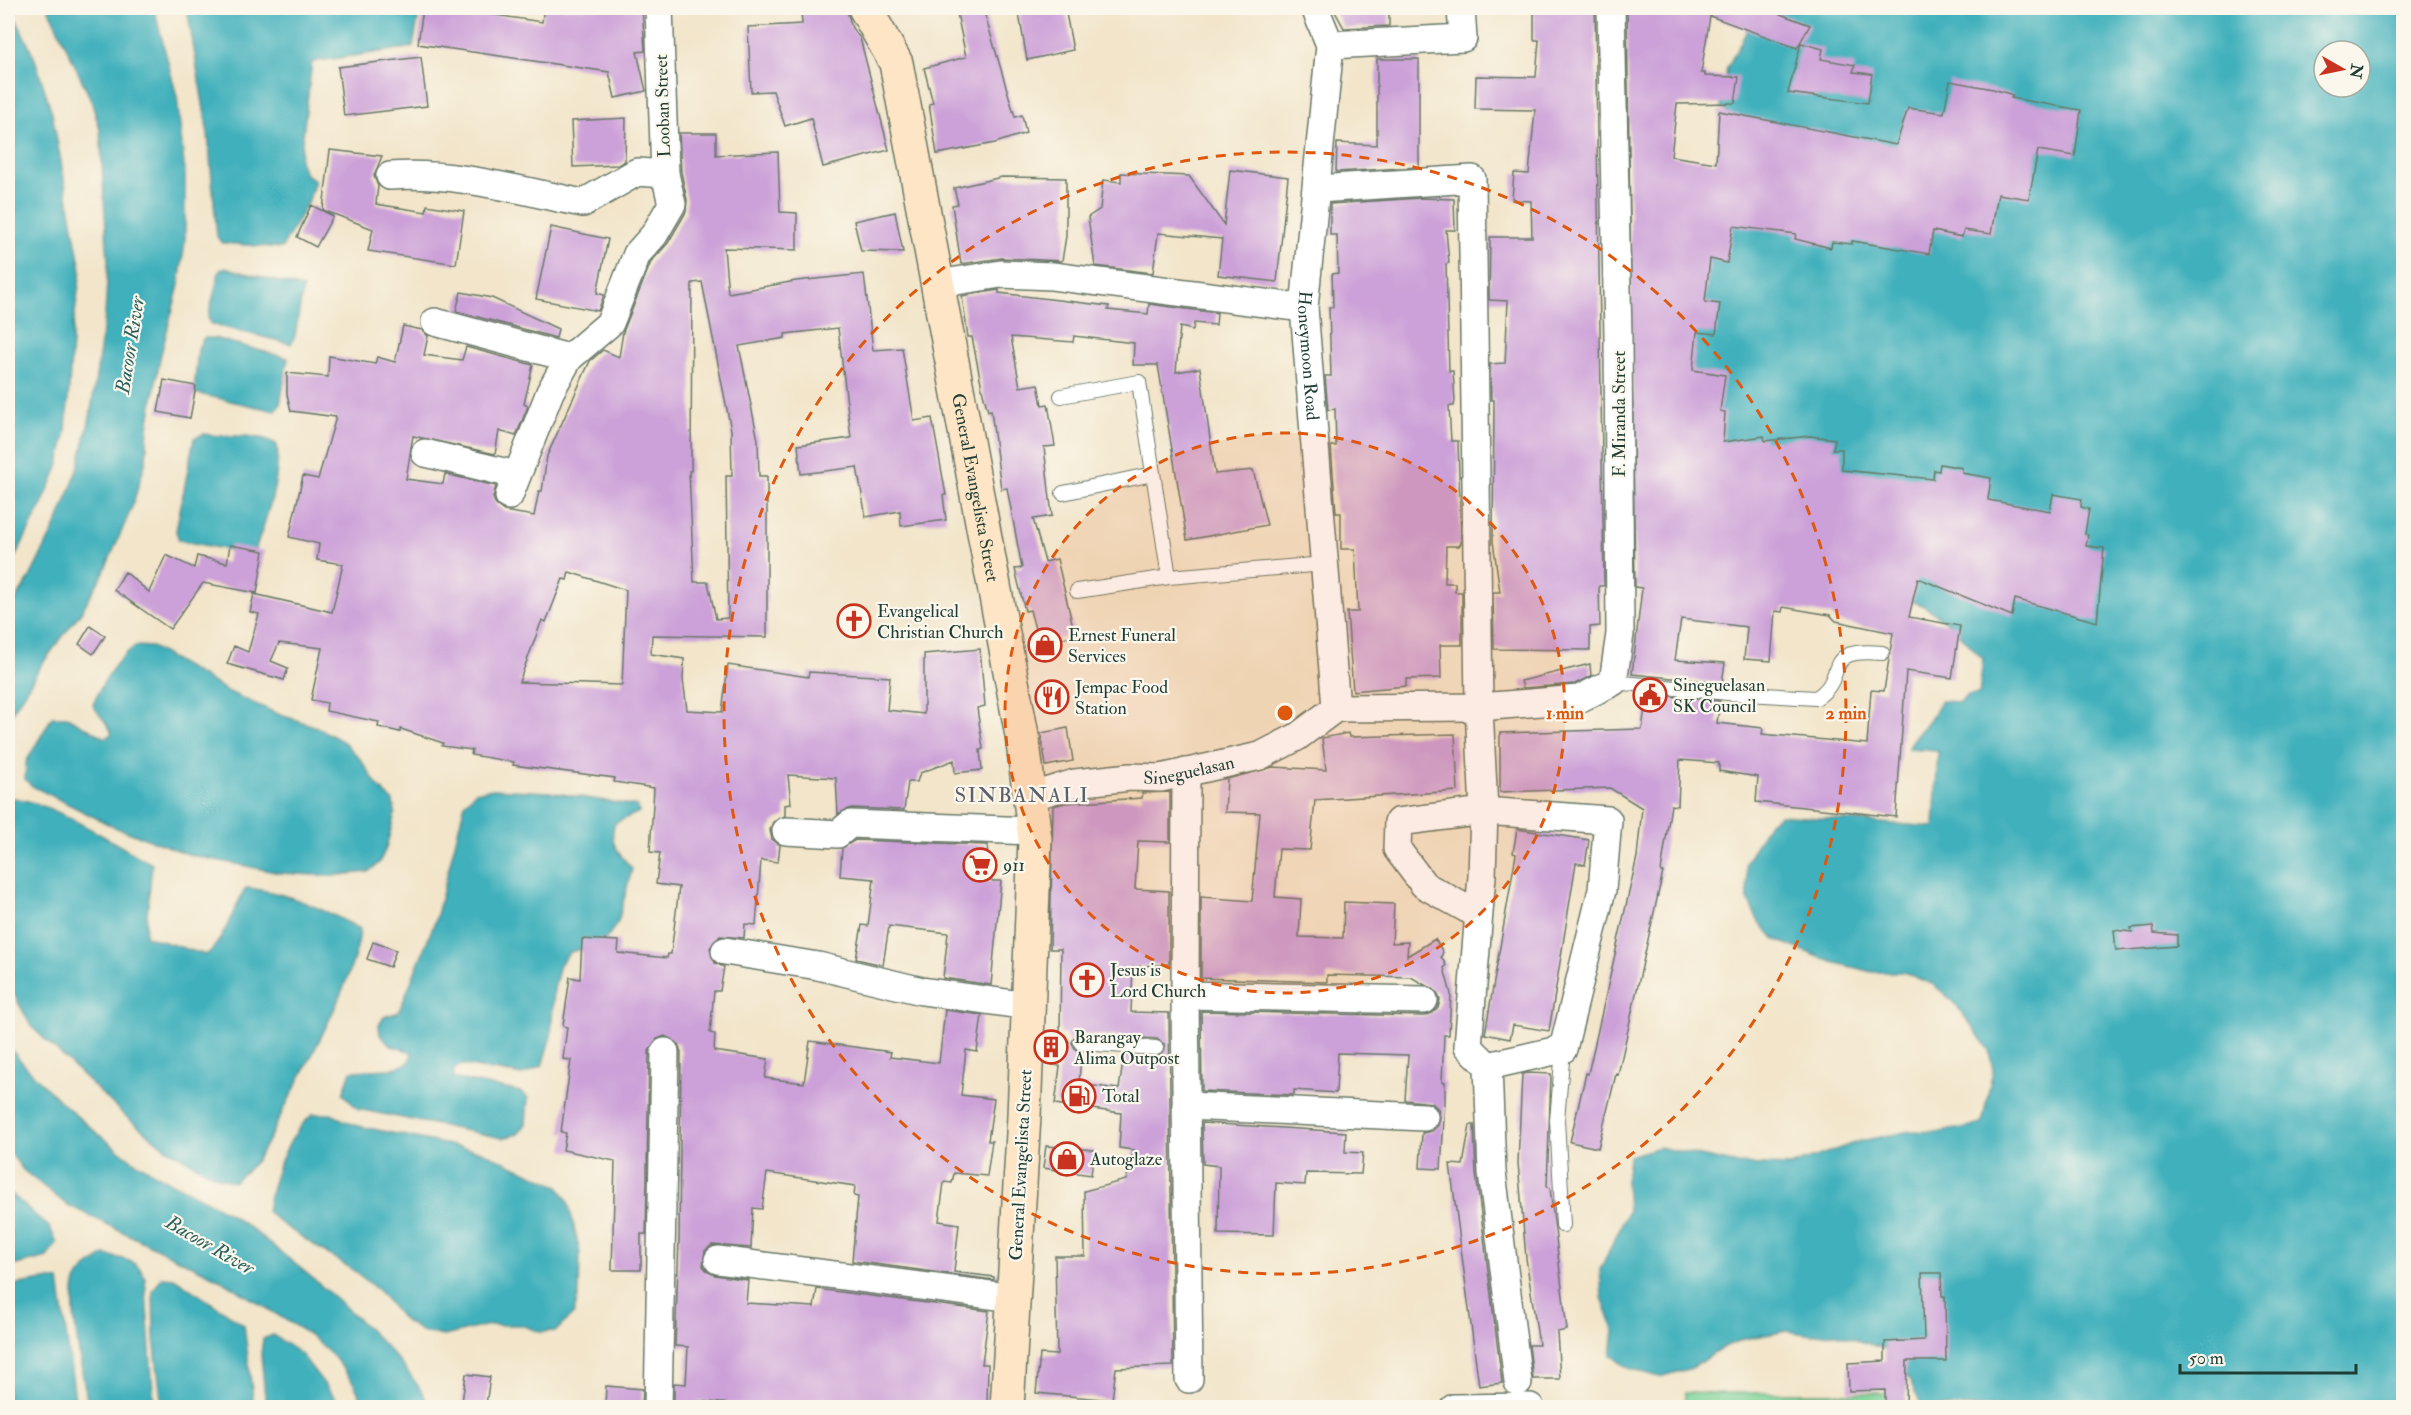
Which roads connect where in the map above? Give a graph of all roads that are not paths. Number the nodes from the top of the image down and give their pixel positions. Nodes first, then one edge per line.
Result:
1 (659, 8) edge
2 (865, 8) edge
3 (1315, 8) edge
4 (1461, 8) edge
5 (1611, 8) edge
6 (1330, 45) junction
7 (665, 174) junction
8 (390, 176) dead end
9 (1317, 189) junction
10 (937, 284) junction
11 (1304, 308) junction
12 (435, 322) dead end
13 (569, 358) junction
14 (1060, 396) dead end
15 (425, 453) dead end
16 (1153, 474) junction
17 (1063, 493) dead end
18 (1324, 564) junction
19 (1169, 577) junction
20 (1077, 591) dead end
21 (1882, 653) dead end
22 (1612, 682) junction
23 (1336, 708) junction
24 (1479, 708) junction
25 (1186, 772) junction
26 (1030, 797) junction
27 (1484, 811) junction
28 (786, 831) dead end
29 (1034, 831) junction
30 (1478, 915) junction
31 (725, 951) dead end
32 (1185, 995) junction
33 (1424, 1000) dead end
34 (1028, 1006) junction
35 (1027, 1040) junction
36 (1060, 1042) dead end
37 (1081, 1043) dead end
38 (1156, 1048) dead end
39 (1563, 1049) junction
40 (665, 1052) dead end
41 (1488, 1066) junction
42 (1186, 1106) junction
43 (1424, 1117) dead end
44 (1563, 1225) dead end
45 (718, 1260) dead end
46 (1014, 1298) junction
47 (1189, 1378) dead end
48 (1518, 1382) dead end
49 (658, 1407) edge
50 (1007, 1407) edge
51 (1454, 1407) edge
52 (1530, 1407) edge

1 - 7 street, Looban Street
2 - 10 main road, General Evangelista Street
3 - 6 street, Honeymoon Road
4 - 6 street
5 - 22 street, F. Miranda Street
6 - 9 street, Honeymoon Road
7 - 8 street
7 - 13 street, Looban Street
9 - 11 street, Honeymoon Road
9 - 24 street
10 - 11 street
10 - 26 main road, General Evangelista Street
11 - 18 street, Honeymoon Road
12 - 13 street
13 - 15 street
14 - 16 lane
16 - 17 lane
16 - 19 lane
18 - 19 lane
18 - 23 street, Honeymoon Road
19 - 20 lane
21 - 22 lane
22 - 24 street
23 - 24 street
23 - 25 street, Sineguelasan
24 - 27 street
25 - 26 street, Sineguelasan
25 - 32 street
26 - 29 main road, General Evangelista Street
27 - 30 street
27 - 30 street
27 - 39 street
28 - 29 street
29 - 34 main road, General Evangelista Street
30 - 41 street
31 - 34 street
32 - 33 street
32 - 42 street
34 - 35 main road, General Evangelista Street
35 - 36 lane
35 - 46 main road, General Evangelista Street
37 - 38 lane
39 - 41 street
39 - 44 lane
40 - 49 street
41 - 48 street
42 - 43 street
42 - 47 street
45 - 46 street
46 - 50 main road, General Evangelista Street
51 - 52 street

